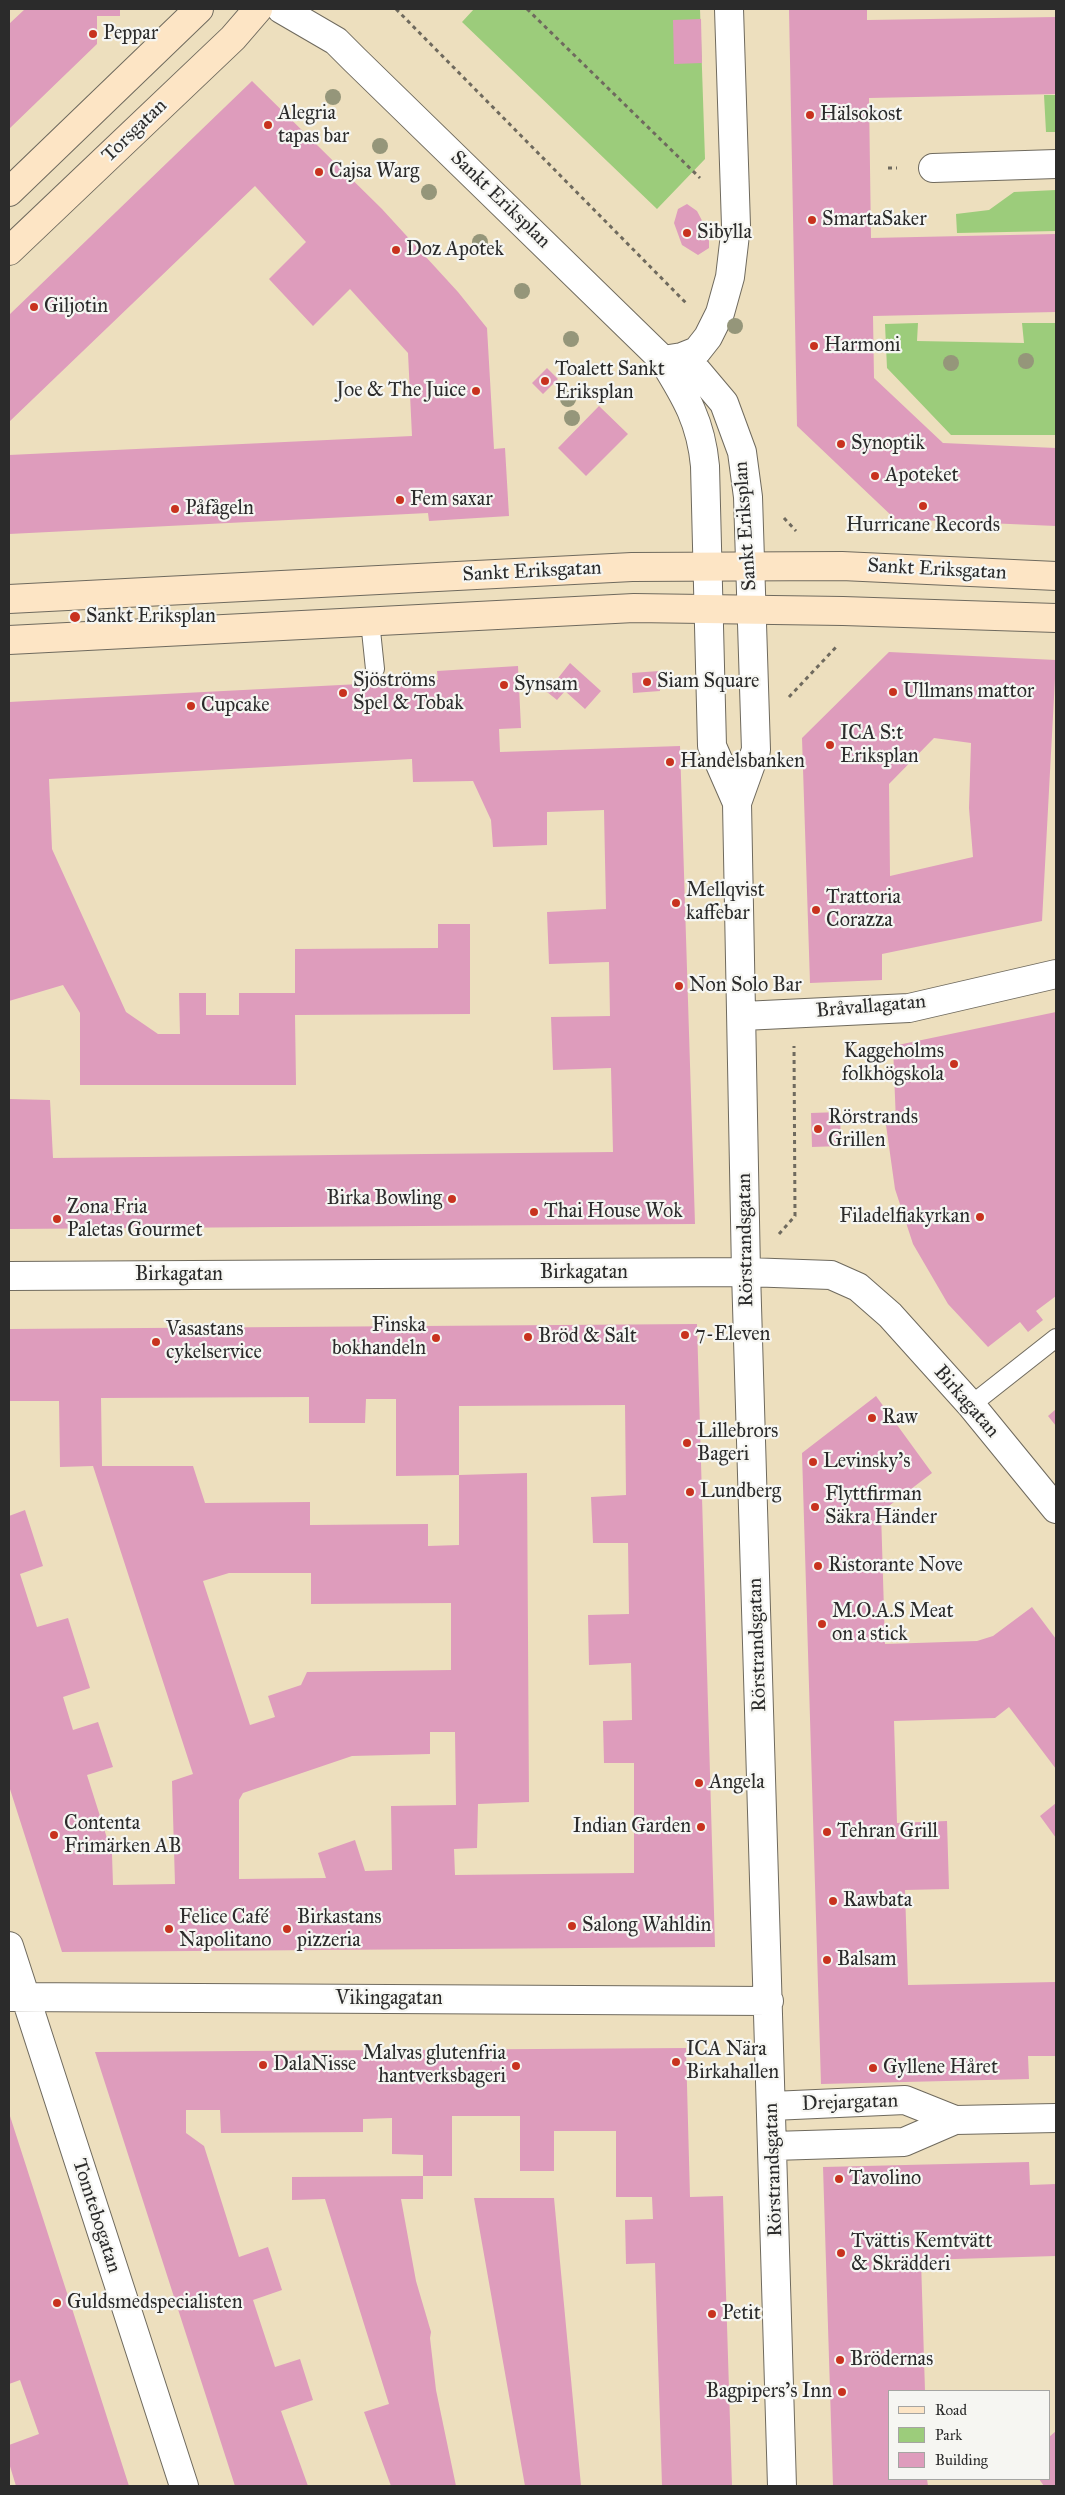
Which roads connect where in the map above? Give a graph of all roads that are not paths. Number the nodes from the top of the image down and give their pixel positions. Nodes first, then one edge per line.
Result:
1 (199, 9) edge
2 (258, 9) edge
3 (281, 9) edge
4 (316, 9) edge
5 (729, 9) edge
6 (336, 41) junction
7 (1056, 164) edge
8 (932, 168) dead end
9 (9, 192) edge
10 (9, 251) edge
11 (664, 360) junction
12 (707, 566) junction
13 (750, 566) junction
14 (1056, 576) edge
15 (9, 599) edge
16 (708, 609) junction
17 (752, 609) junction
18 (1056, 618) edge
19 (370, 621) junction
20 (9, 640) edge
21 (374, 670) dead end
22 (737, 804) junction
23 (1056, 974) edge
24 (742, 1016) junction
25 (746, 1272) junction
26 (9, 1276) edge
27 (1056, 1338) edge
28 (971, 1405) junction
29 (1056, 1509) edge
30 (9, 1946) edge
31 (17, 1997) edge
32 (769, 2001) junction
33 (772, 2106) junction
34 (1056, 2118) edge
35 (955, 2120) junction
36 (773, 2146) junction
37 (184, 2486) edge
38 (782, 2486) edge

1 - 9 main road
2 - 10 main road, Torsgatan
3 - 6 street, Sankt Eriksplan
4 - 6 street, Sankt Eriksplan
5 - 11 street
6 - 11 street, Sankt Eriksplan
7 - 8 street
11 - 12 street, Sankt Eriksplan
11 - 13 street, Sankt Eriksplan
12 - 13 main road, Sankt Eriksgatan
12 - 15 main road, Sankt Eriksgatan
12 - 16 street, Sankt Eriksplan
13 - 14 main road, Sankt Eriksgatan
13 - 17 street, Sankt Eriksplan
16 - 17 main road, Sankt Eriksgatan
16 - 19 main road, Sankt Eriksgatan
16 - 22 street, Rörstrandsgatan
17 - 18 main road, Sankt Eriksgatan
17 - 22 street, Rörstrandsgatan
19 - 20 main road, Sankt Eriksgatan
19 - 21 lane
22 - 24 street, Rörstrandsgatan
23 - 24 street, Bråvallagatan
24 - 25 street, Rörstrandsgatan
25 - 26 street, Birkagatan
25 - 28 street, Birkagatan
25 - 32 street, Rörstrandsgatan
27 - 28 lane
28 - 29 street, Birkagatan
30 - 31 street, Tomtebogatan
31 - 32 street, Vikingagatan
31 - 37 street, Tomtebogatan
32 - 33 street, Rörstrandsgatan
33 - 35 street, Drejargatan
33 - 36 street, Rörstrandsgatan
34 - 35 street, Drejargatan
35 - 36 street, Drejargatan
36 - 38 street, Rörstrandsgatan

